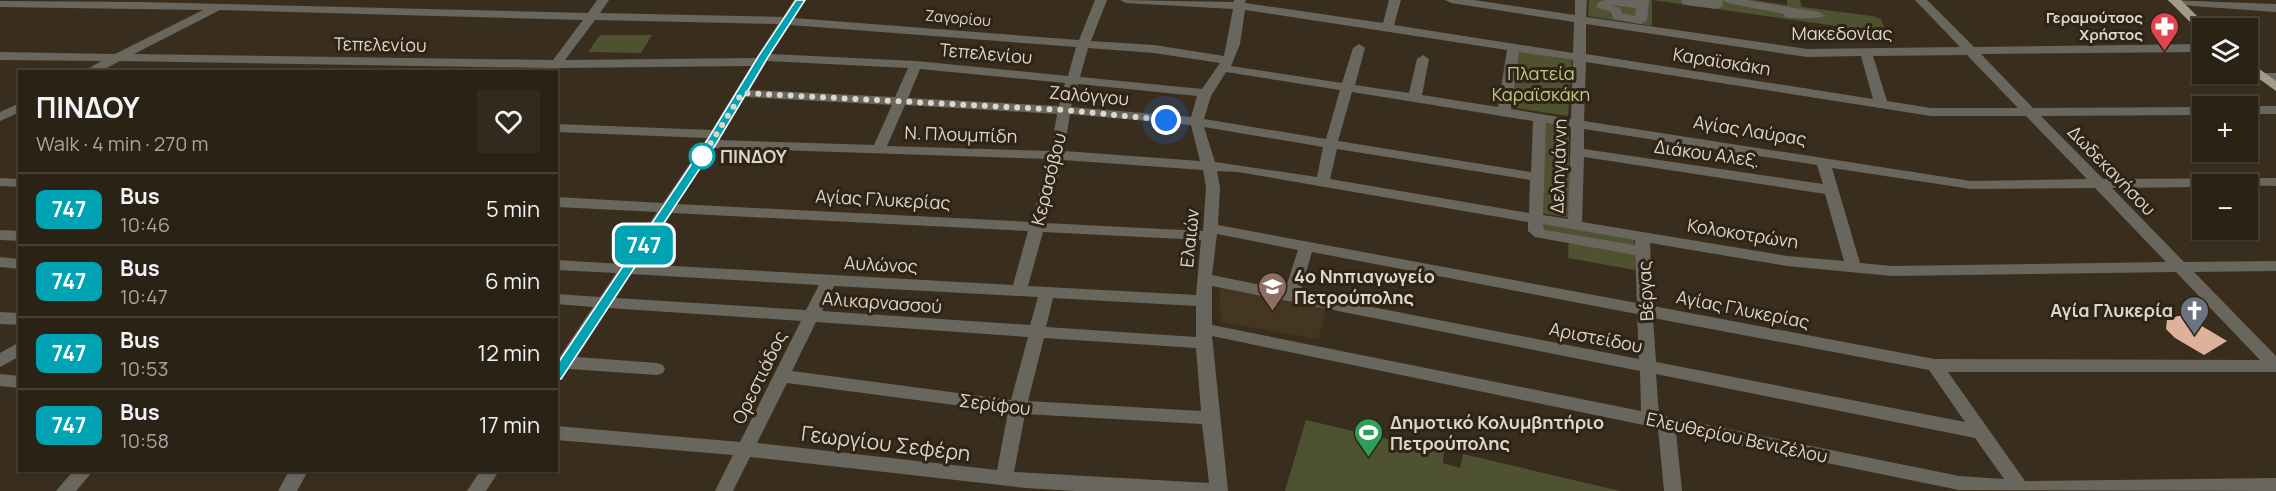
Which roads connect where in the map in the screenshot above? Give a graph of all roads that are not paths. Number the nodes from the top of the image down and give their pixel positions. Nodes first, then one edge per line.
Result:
1 (232, 0) edge
2 (603, 0) edge
3 (800, 0) edge
4 (1101, 0) edge
5 (1126, 0) edge
6 (1395, 0) edge
7 (1451, 0) edge
8 (1581, 0) edge
9 (1683, 0) edge
10 (1728, 0) edge
11 (1795, 0) edge
12 (1921, 0) edge
13 (2174, 0) edge
14 (1239, 3) edge
15 (1642, 3) edge
16 (1717, 3) edge
17 (0, 4) edge
18 (218, 7) junction
19 (2276, 8) edge
20 (1759, 9) junction
21 (1798, 13) junction
22 (1819, 16) dead end
23 (588, 18) junction
24 (2193, 18) edge
25 (1581, 20) junction
26 (786, 21) junction
27 (1626, 22) junction
28 (1388, 26) junction
29 (1083, 45) junction
30 (1514, 46) junction
31 (1359, 48) dead end
32 (2192, 48) edge
33 (1968, 50) junction
34 (1866, 52) junction
35 (0, 56) edge
36 (1580, 56) junction
37 (114, 59) junction
38 (761, 59) junction
39 (1423, 59) dead end
40 (289, 61) junction
41 (1225, 64) junction
42 (916, 65) junction
43 (553, 68) edge
44 (93, 70) edge
45 (281, 70) edge
46 (2270, 77) edge
47 (1073, 79) junction
48 (1349, 87) junction
49 (2276, 87) edge
50 (742, 93) junction
51 (1205, 93) junction
52 (1415, 97) junction
53 (902, 101) junction
54 (1881, 104) junction
55 (18, 108) edge
56 (1064, 110) junction
57 (2276, 110) edge
58 (1504, 111) junction
59 (2192, 111) edge
60 (2258, 111) edge
61 (2029, 112) junction
62 (0, 116) edge
63 (18, 117) edge
64 (1540, 117) junction
65 (1197, 122) junction
66 (1578, 123) junction
67 (558, 128) edge
68 (714, 139) junction
69 (1332, 143) junction
70 (879, 149) junction
71 (1577, 152) junction
72 (1057, 156) junction
73 (1822, 161) junction
74 (1210, 166) junction
75 (1538, 177) junction
76 (1323, 181) junction
77 (0, 182) edge
78 (2276, 182) edge
79 (18, 183) edge
80 (2098, 183) junction
81 (1831, 190) junction
82 (558, 202) edge
83 (669, 208) junction
84 (1535, 218) junction
85 (1575, 224) junction
86 (1036, 226) junction
87 (1208, 232) junction
88 (0, 235) edge
89 (18, 236) edge
90 (1642, 244) junction
91 (1306, 248) junction
92 (0, 262) edge
93 (18, 264) edge
94 (558, 266) edge
95 (1853, 266) junction
96 (2276, 266) edge
97 (2178, 267) junction
98 (628, 269) junction
99 (1204, 279) junction
100 (829, 280) junction
101 (1018, 291) junction
102 (1047, 292) junction
103 (1291, 296) junction
104 (558, 299) edge
105 (1204, 301) junction
106 (606, 302) junction
107 (1646, 311) junction
108 (811, 317) junction
109 (0, 318) edge
110 (18, 319) edge
111 (1038, 332) junction
112 (1204, 336) junction
113 (18, 349) edge
114 (0, 361) edge
115 (1934, 365) junction
116 (2276, 366) edge
117 (559, 367) edge
118 (1647, 367) junction
119 (657, 369) dead end
120 (782, 376) junction
121 (0, 380) edge
122 (18, 382) edge
123 (1018, 407) junction
124 (1209, 418) junction
125 (1658, 420) junction
126 (1979, 432) junction
127 (558, 433) edge
128 (746, 449) junction
129 (83, 472) edge
130 (298, 472) edge
131 (489, 472) edge
132 (1004, 479) junction
133 (2276, 485) edge
134 (1024, 486) edge
135 (2021, 489) edge
136 (65, 491) edge
137 (287, 491) edge
138 (476, 491) edge
139 (724, 491) edge
140 (1212, 491) edge
141 (1218, 491) edge
142 (1673, 491) edge

1 - 18 street
2 - 23 street
3 - 26 street
4 - 29 street, Κερασόβου
5 - 14 street, Καραϊσκάκη
6 - 28 street
7 - 25 street, Μακεδονίας
8 - 25 street, Δεληγιάννη
9 - 16 street
10 - 20 street
11 - 21 street
12 - 33 street, Δωδεκανήσου
13 - 19 street
13 - 24 main road
14 - 28 street, Καραϊσκάκη
14 - 41 street
15 - 27 street
15 - 27 street
16 - 20 street
17 - 18 street, Ζαγορίου
18 - 23 street, Ζαγορίου
18 - 37 street
20 - 21 street
21 - 22 street
23 - 26 street, Ζαγορίου
23 - 43 street
25 - 27 street, Μακεδονίας
25 - 36 street, Δεληγιάννη
26 - 29 street, Ζαγορίου
26 - 38 street
27 - 34 street, Μακεδονίας
28 - 30 street, Καραϊσκάκη
29 - 41 street, Ζαγορίου
29 - 47 street, Κερασόβου
30 - 36 street, Καραϊσκάκη
30 - 58 street
31 - 48 street
32 - 33 street, Μακεδονίας
33 - 34 street, Μακεδονίας
33 - 61 street, Δωδεκανήσου
34 - 54 street
35 - 37 street, Τεπελενίου
36 - 54 street, Καραϊσκάκη
36 - 66 street, Δεληγιάννη
37 - 40 street, Τεπελενίου
37 - 44 street
38 - 42 street, Τεπελενίου
38 - 43 street, Τεπελενίου
38 - 50 street
39 - 52 street
40 - 43 street, Τεπελενίου
40 - 45 street
41 - 48 street, Αγίας Λαύρας
41 - 51 street
42 - 47 street, Τεπελενίου
42 - 53 street
46 - 49 main road
47 - 51 street, Τεπελενίου
47 - 56 street, Κερασόβου
48 - 52 street, Αγίας Λαύρας
48 - 69 street
50 - 53 street, Ζαλόγγου
50 - 68 street
51 - 65 street
52 - 58 street, Αγίας Λαύρας
53 - 56 street, Ζαλόγγου
53 - 70 street
54 - 61 street, Καραϊσκάκη
55 - 62 street
56 - 65 street, Ζαλόγγου
56 - 72 street, Κερασόβου
57 - 60 street
58 - 64 street, Αγίας Λαύρας
59 - 61 street, Καραϊσκάκη
61 - 80 street, Δωδεκανήσου
62 - 63 street
64 - 66 street, Αγίας Λαύρας
64 - 75 street
65 - 69 street, Ζαλόγγου
65 - 74 street, Ελαιών
66 - 71 street, Δεληγιάννη
66 - 73 street, Αγίας Λαύρας
67 - 68 street, N. Πλουμπίδη
68 - 70 street, N. Πλουμπίδη
68 - 83 street
69 - 75 street, Ζαλόγγου
69 - 76 street
70 - 72 street, N. Πλουμπίδη
71 - 81 street, Διάκου Αλεξ.
71 - 85 street, Δεληγιάννη
72 - 74 street, N. Πλουμπίδη
72 - 86 street, Κερασόβου
73 - 80 street, Αγίας Λαύρας
73 - 81 street
74 - 76 street, Κολοκοτρώνη
74 - 87 street, Ελαιών
75 - 84 street
76 - 84 street, Κολοκοτρώνη
77 - 79 street
78 - 80 street, Αγίας Λαύρας
80 - 97 street, Δωδεκανήσου
81 - 95 street
82 - 83 street, Αγίας Γλυκερίας
83 - 86 street, Αγίας Γλυκερίας
83 - 98 street
84 - 85 street, Κολοκοτρώνη
84 - 90 street
85 - 90 street, Κολοκοτρώνη
86 - 87 street, Αγίας Γλυκερίας
86 - 101 street, Κερασόβου
87 - 91 street, Αγίας Γλυκερίας
87 - 99 street, Ελαιών
88 - 89 street
90 - 95 street, Κολοκοτρώνη
90 - 107 street, Βέργας
91 - 103 street
91 - 107 street, Αγίας Γλυκερίας
92 - 93 street
94 - 98 street, Αυλώνος
95 - 97 street, Κολοκοτρώνη
96 - 97 street, Κολοκοτρώνη
97 - 116 street, Δωδεκανήσου
98 - 100 street, Αυλώνος
98 - 106 street
99 - 103 street, Αριστείδου
99 - 105 street, Ελαιών
100 - 101 street, Αυλώνος
100 - 108 street, Ορεστιάδος
101 - 102 street, Αυλώνος
102 - 105 street, Αυλώνος
102 - 111 street
103 - 118 street, Αριστείδου
104 - 106 street, Αλικαρνασσού
105 - 112 street, Ελαιών
106 - 108 street, Αλικαρνασσού
106 - 117 street
107 - 115 street, Αγίας Γλυκερίας
107 - 118 street, Βέργας
108 - 111 street, Αλικαρνασσού
108 - 120 street, Ορεστιάδος
109 - 110 street
111 - 112 street, Αλικαρνασσού
111 - 123 street
112 - 124 street, Ελαιών
112 - 125 street, Ελευθερίου Βενιζέλου
113 - 114 street
115 - 116 street, Αγίας Γλυκερίας
115 - 126 street
117 - 119 street
118 - 125 street, Βέργας
118 - 126 street, Αριστείδου
120 - 123 street, Σερίφου
120 - 128 street, Ορεστιάδος
121 - 122 street
123 - 124 street, Σερίφου
123 - 132 street
124 - 141 street, Ελαιών
125 - 135 street, Ελευθερίου Βενιζέλου
125 - 142 street, Βέργας
126 - 135 street
127 - 128 street, Γεωργίου Σεφέρη
128 - 132 street, Γεωργίου Σεφέρη
128 - 139 street, Ορεστιάδος
129 - 136 street
130 - 137 street
131 - 138 street
132 - 134 street, Γεωργίου Σεφέρη
133 - 135 street, Ελευθερίου Βενιζέλου
134 - 140 street, Γεωργίου Σεφέρη

